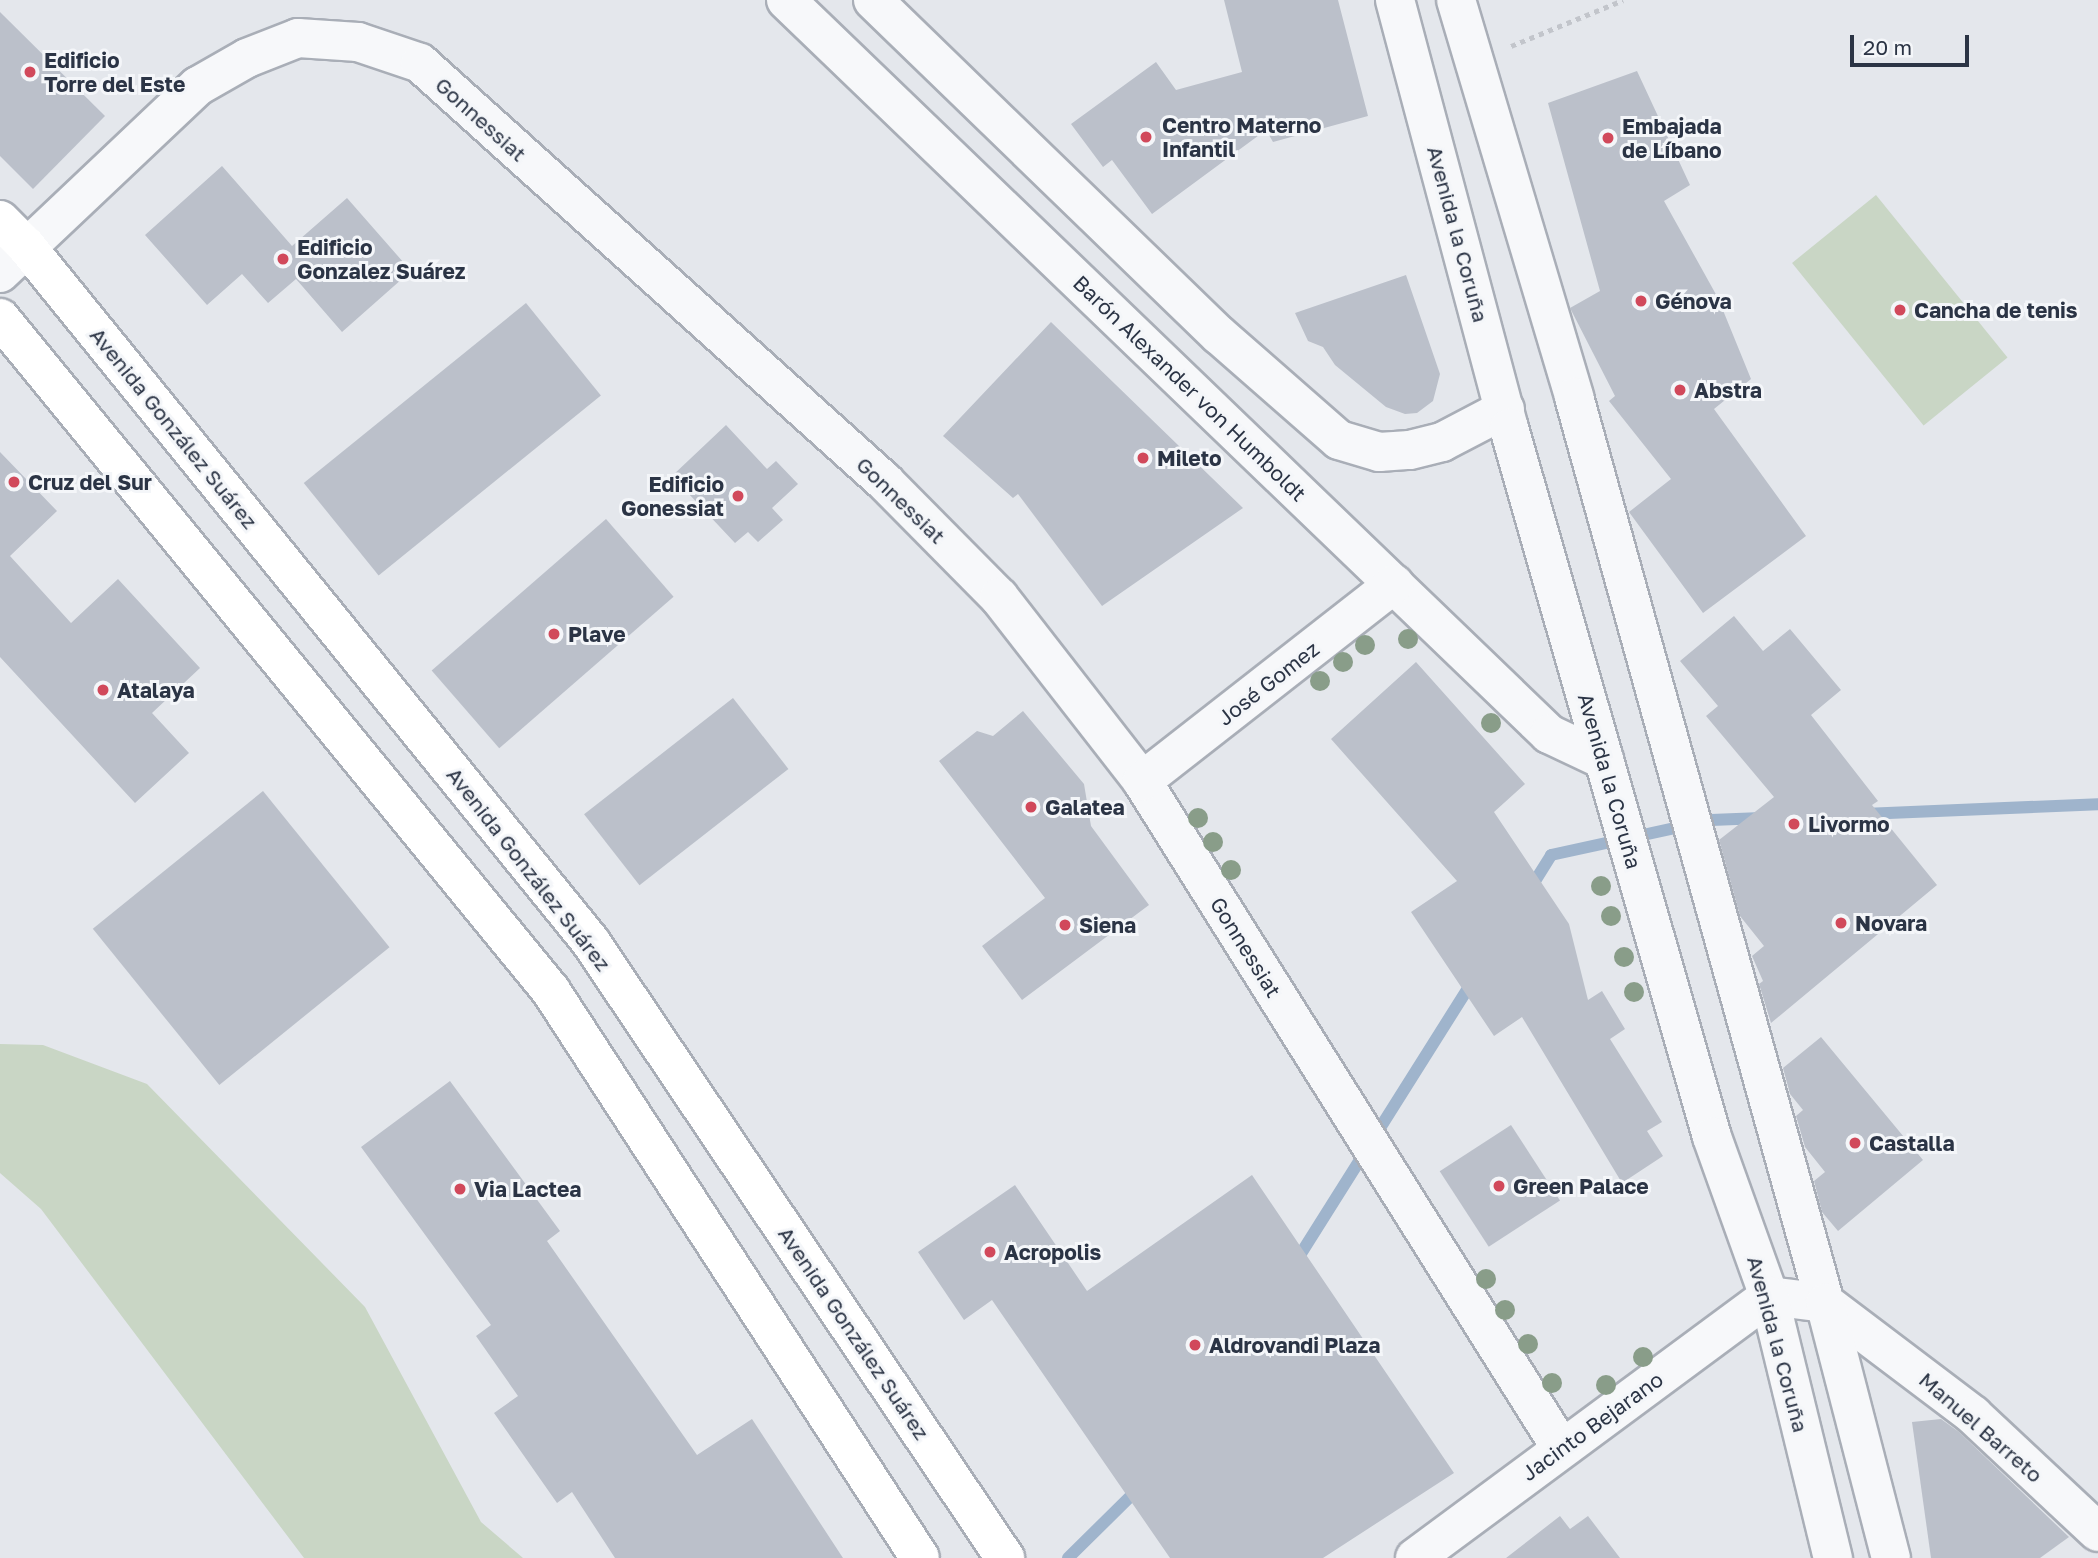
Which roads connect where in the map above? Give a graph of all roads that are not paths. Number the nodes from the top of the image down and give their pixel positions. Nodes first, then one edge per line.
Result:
1 (786, 0) edge
2 (873, 0) edge
3 (1395, 0) edge
4 (1456, 0) edge
5 (9, 246) edge
6 (0, 318) edge
7 (1505, 409) junction
8 (1394, 584) junction
9 (1604, 760) junction
10 (1142, 781) junction
11 (1769, 1296) junction
12 (1825, 1303) junction
13 (1562, 1448) junction
14 (2098, 1532) edge
15 (920, 1558) edge
16 (1005, 1558) edge
17 (1415, 1558) edge
18 (1833, 1558) edge
19 (1891, 1558) edge

1 - 8 street, Barón Alexander von Humboldt
2 - 7 street
3 - 7 street, Avenida la Coruña
4 - 12 street
5 - 10 street, Gonnessiat
5 - 16 main road, Avenida González Suárez
6 - 15 main road
7 - 9 street, Avenida la Coruña
8 - 9 street, Barón Alexander von Humboldt
8 - 10 street, José Gomez
9 - 11 street, Avenida la Coruña
10 - 13 street, Gonnessiat
11 - 12 street
11 - 13 street, Jacinto Bejarano
11 - 18 street, Avenida la Coruña
12 - 14 street, Manuel Barreto
12 - 19 street
13 - 17 street, Jacinto Bejarano

